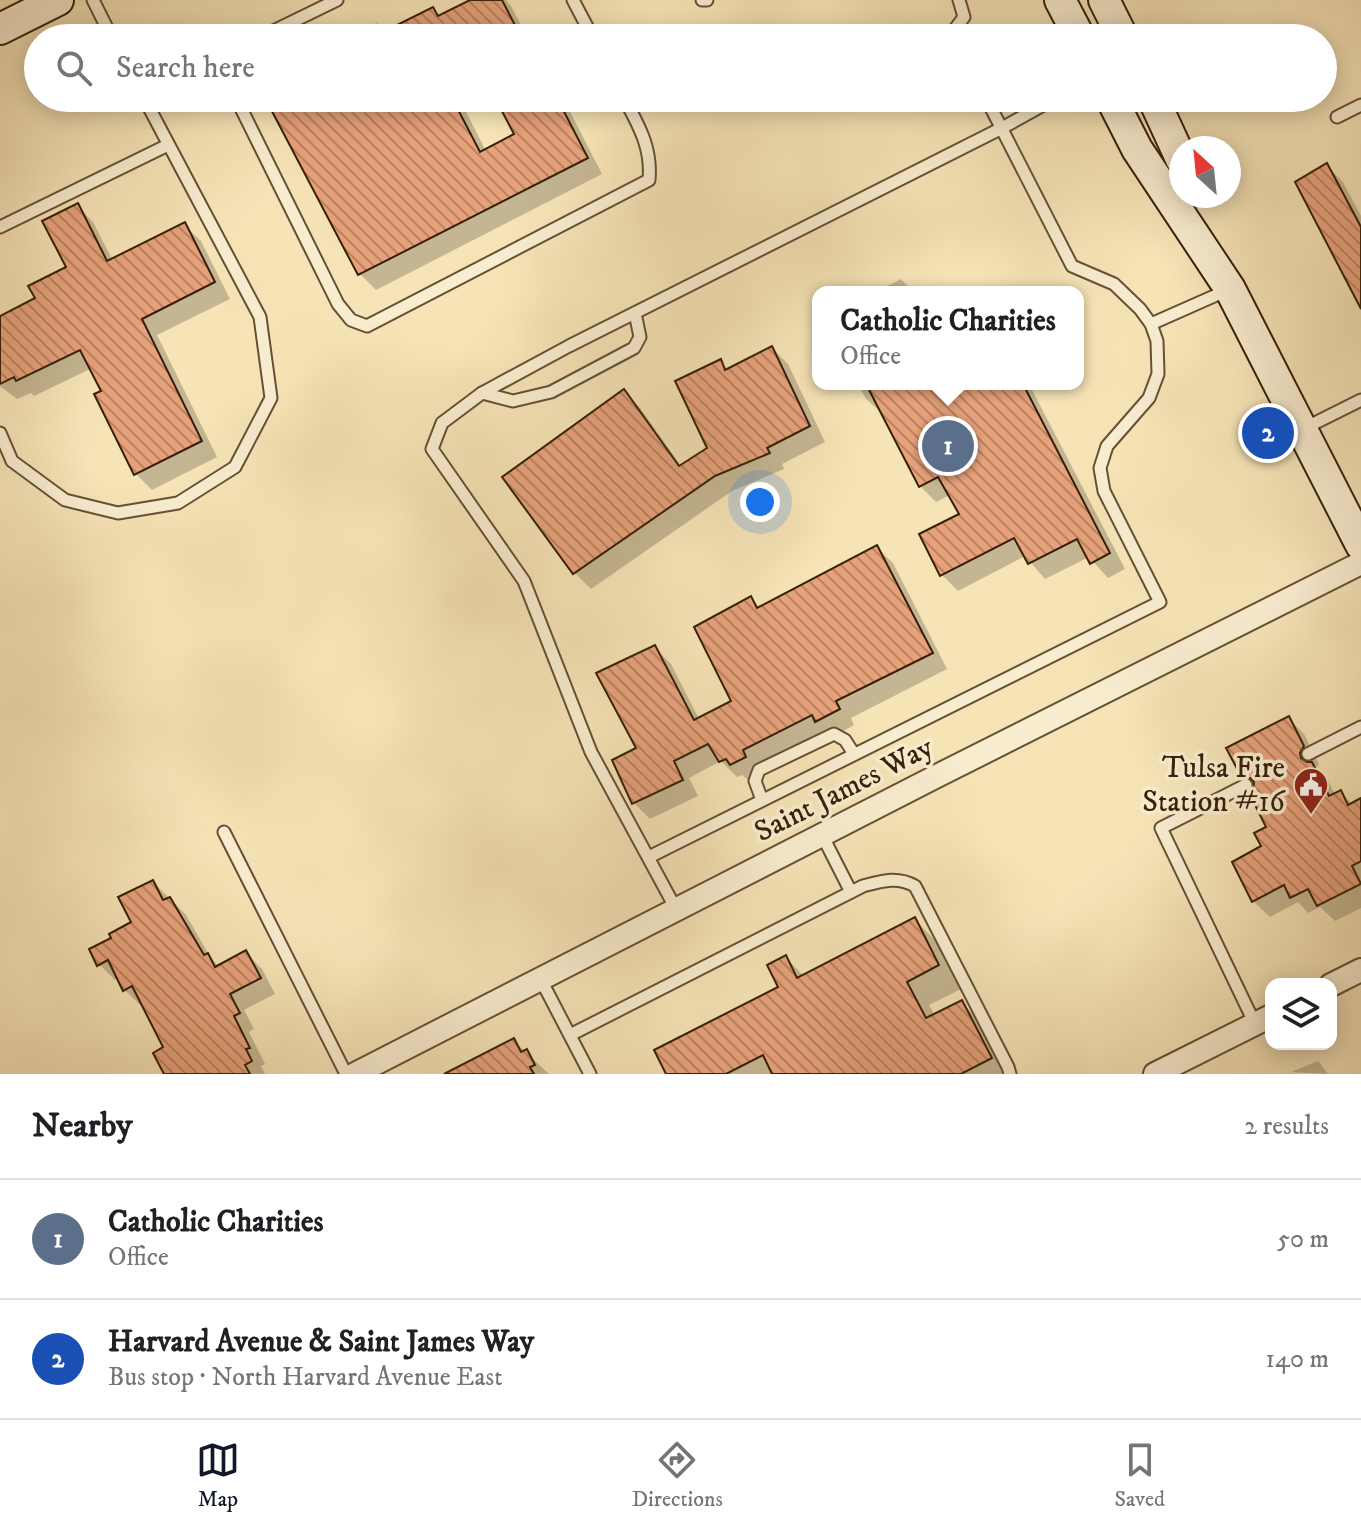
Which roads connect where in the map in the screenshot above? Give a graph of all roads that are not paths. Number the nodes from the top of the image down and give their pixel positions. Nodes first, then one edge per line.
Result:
1 (58, 0) edge
2 (93, 0) edge
3 (337, 0) edge
4 (573, 0) edge
5 (959, 0) edge
6 (1060, 0) edge
7 (1104, 0) edge
8 (105, 24) edge
9 (288, 24) edge
10 (586, 24) edge
11 (959, 24) edge
12 (1073, 24) edge
13 (1116, 24) edge
14 (0, 29) edge
15 (1361, 105) edge
16 (151, 112) edge
17 (243, 112) edge
18 (631, 112) edge
19 (993, 112) edge
20 (1031, 112) edge
21 (1118, 112) edge
22 (1159, 112) edge
23 (1337, 117) dead end
24 (1002, 128) junction
25 (1170, 136) edge
26 (168, 145) junction
27 (1200, 208) edge
28 (0, 227) edge
29 (1230, 289) junction
30 (635, 313) junction
31 (1151, 324) junction
32 (482, 393) junction
33 (1361, 400) edge
34 (1302, 430) junction
35 (0, 433) edge
36 (1361, 545) edge
37 (1361, 563) edge
38 (1361, 727) edge
39 (854, 754) junction
40 (1308, 754) dead end
41 (1246, 785) dead end
42 (762, 800) junction
43 (224, 832) dead end
44 (822, 835) junction
45 (649, 857) junction
46 (851, 892) junction
47 (676, 909) junction
48 (1361, 970) edge
49 (540, 978) junction
50 (1337, 982) edge
51 (1263, 1020) edge
52 (570, 1035) junction
53 (346, 1074) edge
54 (355, 1074) edge
55 (590, 1074) edge
56 (1010, 1074) edge
57 (1155, 1074) edge

1 - 14 main road
2 - 8 lane
3 - 9 lane
4 - 10 lane
5 - 11 lane
6 - 12 main road
7 - 13 main road
15 - 23 lane
16 - 26 lane
17 - 18 lane
19 - 24 lane
20 - 24 lane
21 - 29 main road
22 - 25 main road
24 - 30 lane
24 - 31 lane
26 - 28 lane
26 - 35 lane
27 - 29 main road
29 - 31 lane
29 - 34 main road
30 - 32 lane
30 - 32 lane
31 - 39 lane
32 - 45 lane
33 - 34 lane
34 - 36 main road
37 - 44 street, Saint James Way
38 - 40 lane
39 - 42 lane
39 - 42 lane
41 - 51 lane
42 - 45 lane
43 - 53 lane
44 - 46 lane
44 - 47 street, Saint James Way
45 - 47 lane
46 - 52 lane
46 - 56 lane
47 - 49 street, Saint James Way
48 - 50 street
49 - 52 lane
49 - 54 street, Saint James Way
51 - 57 street
52 - 55 lane

